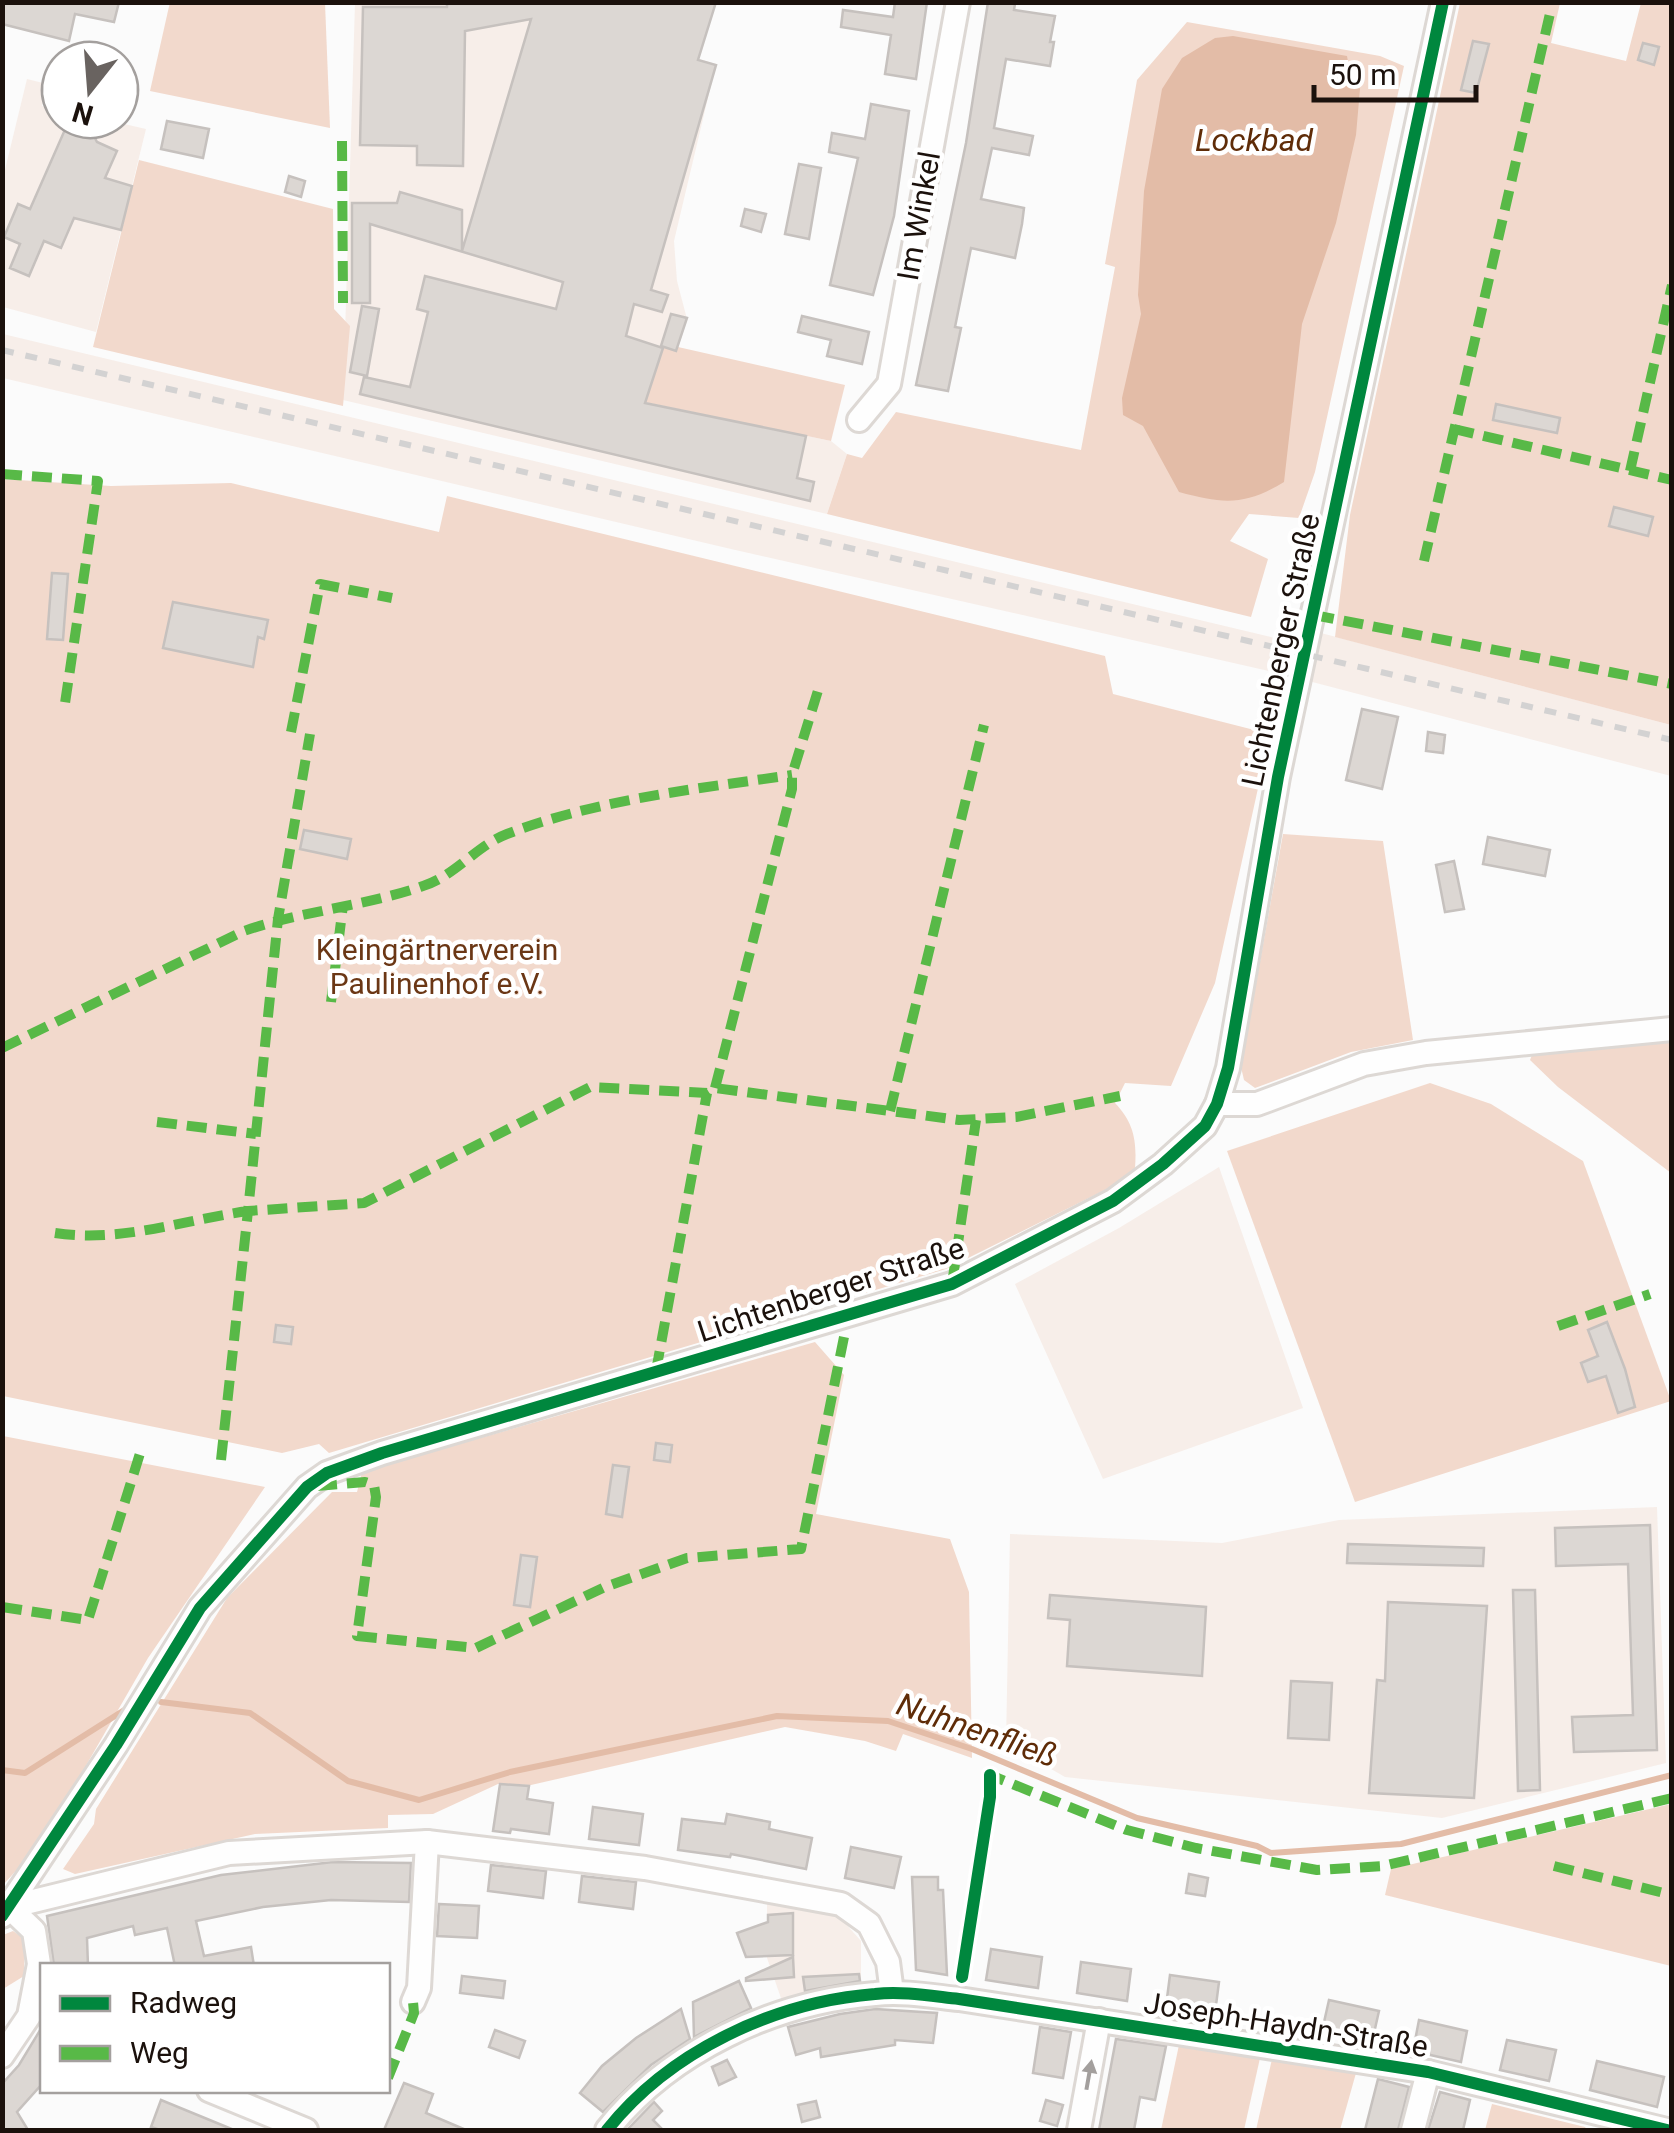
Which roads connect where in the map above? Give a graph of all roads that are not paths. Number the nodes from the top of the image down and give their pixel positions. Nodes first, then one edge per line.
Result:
1 (958, 2) edge
2 (1443, 2) edge
3 (860, 420) dead end
4 (1672, 1029) edge
5 (1217, 1104) junction
6 (427, 1842) junction
7 (6, 1912) edge
8 (892, 1993) junction
9 (413, 2002) dead end
10 (36, 2019) edge
11 (1098, 2020) junction
12 (2, 2056) edge
13 (1428, 2072) junction
14 (216, 2093) edge
15 (306, 2130) edge
16 (607, 2130) edge
17 (1079, 2130) edge
18 (1413, 2130) edge
19 (1666, 2130) edge

1 - 3 street, Im Winkel
2 - 5 street, Lichtenberger Straße
4 - 5 street
5 - 7 street, Lichtenberger Straße
6 - 7 street
6 - 8 street
6 - 9 street
7 - 10 street
8 - 11 street, Joseph-Haydn-Straße
8 - 16 street, Joseph-Haydn-Straße
10 - 12 street
11 - 13 street, Joseph-Haydn-Straße
17 -> 11 street
13 - 18 street
13 - 19 street, Joseph-Haydn-Straße
14 - 15 street

